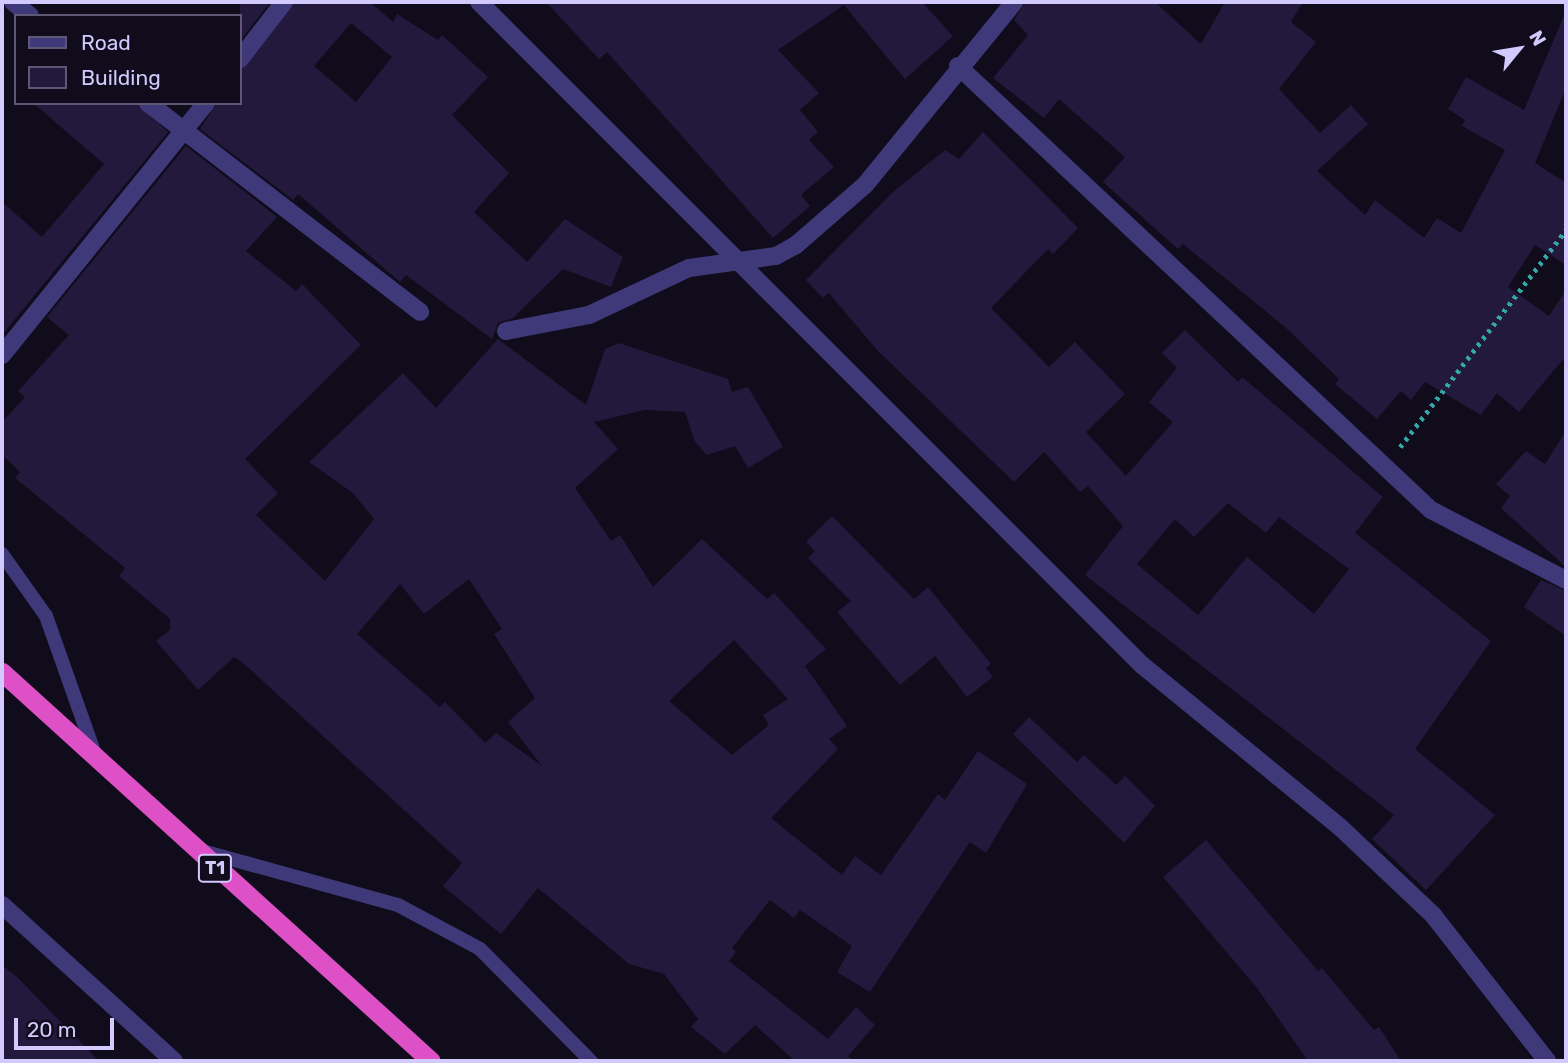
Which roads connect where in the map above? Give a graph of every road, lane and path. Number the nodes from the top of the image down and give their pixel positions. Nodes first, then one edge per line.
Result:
1 (13, 2) edge
2 (284, 2) edge
3 (479, 2) edge
4 (1014, 2) edge
5 (28, 14) edge
6 (242, 57) edge
7 (958, 66) junction
8 (151, 105) edge
9 (205, 105) edge
10 (187, 130) junction
11 (1566, 230) edge
12 (743, 262) junction
13 (420, 312) dead end
14 (506, 331) dead end
15 (2, 355) edge
16 (1384, 467) junction
17 (2, 554) edge
18 (1566, 580) edge
19 (2, 672) edge
20 (96, 757) junction
21 (194, 849) junction
22 (2, 905) edge
23 (174, 1061) edge
24 (431, 1061) edge
25 (591, 1061) edge
26 (1547, 1061) edge

1 - 5 street
2 - 6 street
3 - 12 street
4 - 7 street
7 - 12 street
7 - 16 street
8 - 10 street
9 - 10 street
10 - 13 street
10 - 15 street
11 - 16 path
12 - 14 street
12 - 26 street
16 - 18 street
17 - 20 lane
19 - 20 highway, T1
20 - 21 highway, T1
21 - 24 highway, T1
21 - 25 lane
22 - 23 street

